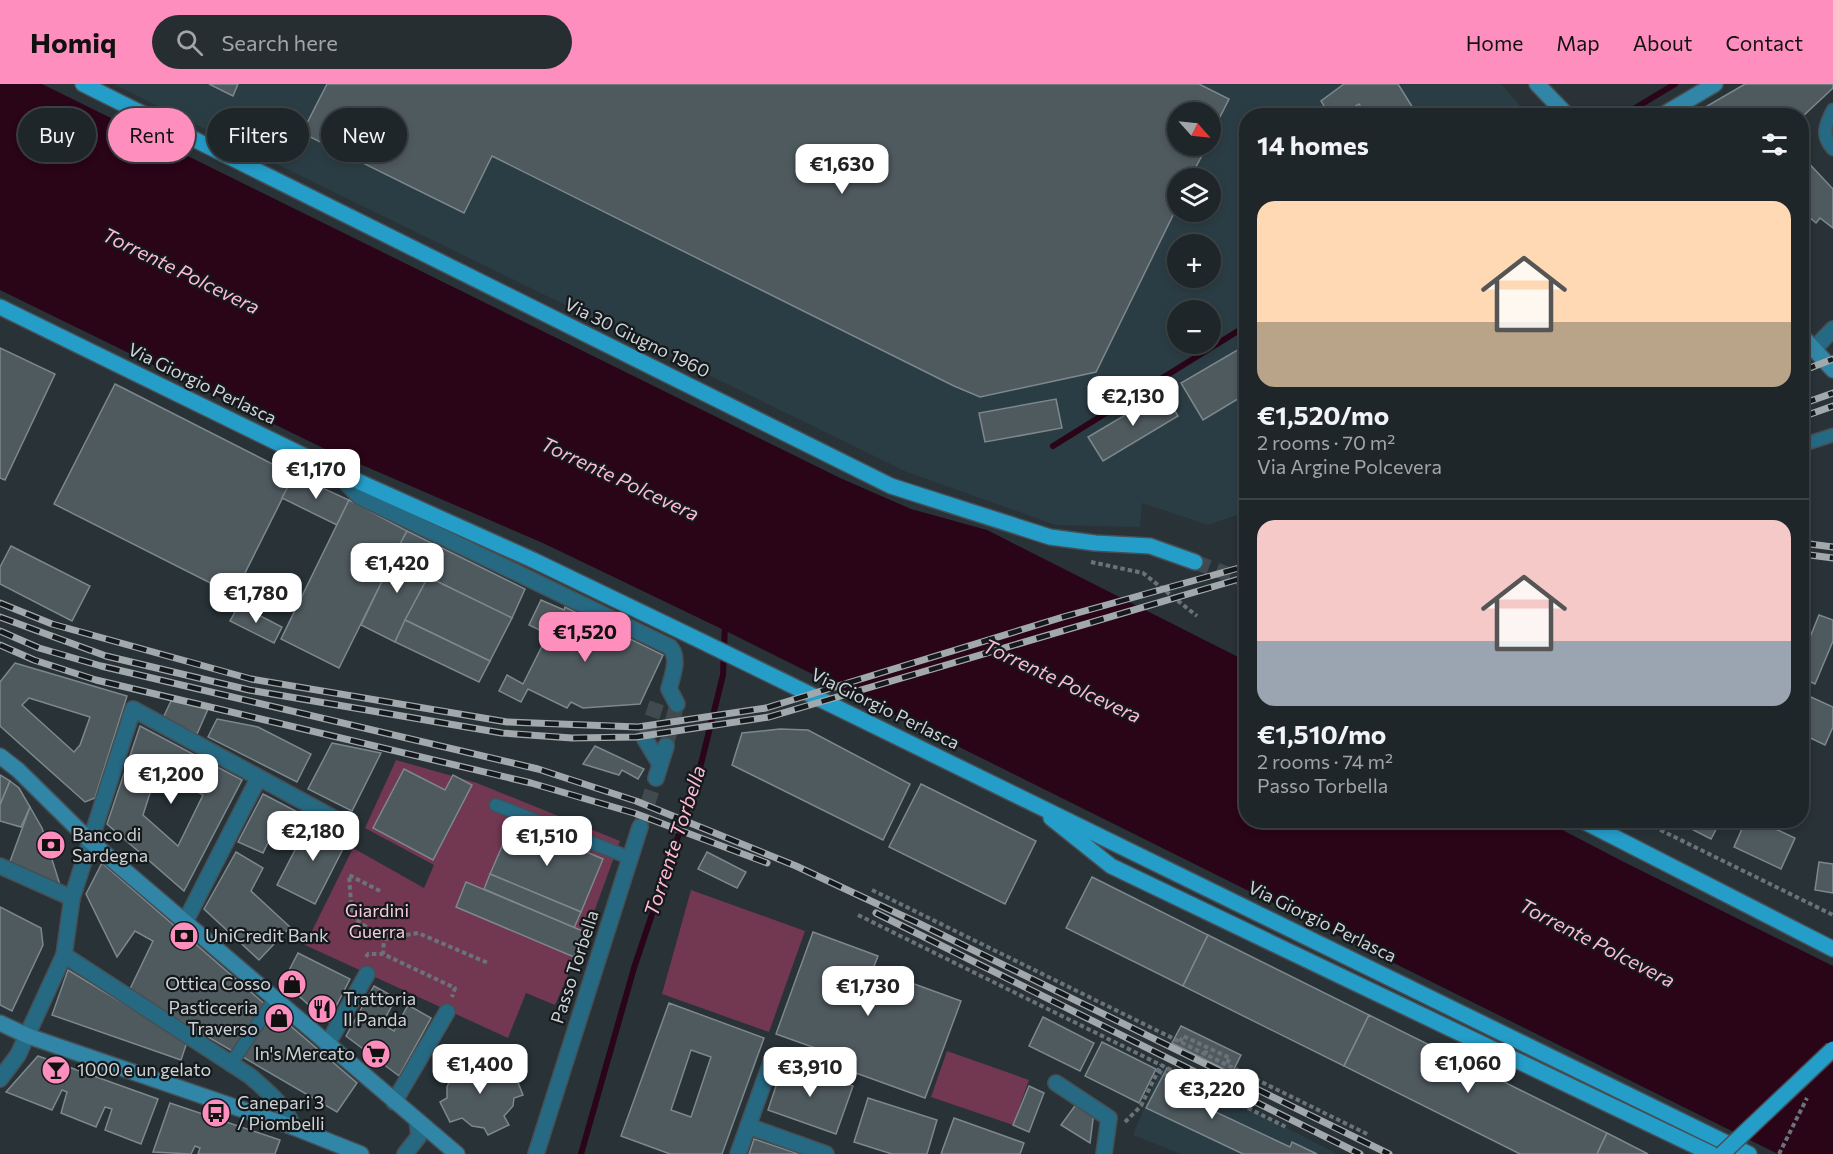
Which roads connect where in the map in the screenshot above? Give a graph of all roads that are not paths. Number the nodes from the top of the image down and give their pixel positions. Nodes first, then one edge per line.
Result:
1 (83, 84) edge
2 (1537, 84) edge
3 (1715, 84) edge
4 (1561, 108) edge
5 (1675, 108) edge
6 (1833, 111) edge
7 (1833, 149) edge
8 (0, 307) edge
9 (1833, 329) edge
10 (1809, 344) edge
11 (1814, 349) junction
12 (1833, 370) edge
13 (1833, 435) edge
14 (1809, 443) edge
15 (335, 471) junction
16 (1195, 562) tunnel mouth
17 (677, 705) tunnel mouth
18 (645, 739) tunnel mouth
19 (666, 746) tunnel mouth
20 (0, 756) edge
21 (258, 779) junction
22 (1027, 800) junction
23 (496, 805) dead end
24 (337, 820) dead end
25 (640, 827) tunnel mouth
26 (1597, 828) edge
27 (89, 840) junction
28 (630, 858) junction
29 (0, 866) edge
30 (72, 898) junction
31 (185, 922) junction
32 (1833, 939) edge
33 (1815, 940) junction
34 (1833, 949) edge
35 (64, 955) junction
36 (367, 974) road end
37 (274, 1000) junction
38 (447, 1012) road end
39 (0, 1023) edge
40 (28, 1036) junction
41 (327, 1045) junction
42 (1833, 1049) edge
43 (772, 1057) dead end
44 (230, 1065) junction
45 (0, 1079) edge
46 (1056, 1083) dead end
47 (394, 1102) junction
48 (417, 1120) junction
49 (748, 1126) junction
50 (293, 1127) junction
51 (361, 1154) edge
52 (405, 1154) edge
53 (457, 1154) edge
54 (536, 1154) edge
55 (738, 1154) edge
56 (826, 1154) edge
57 (1104, 1154) edge
58 (1712, 1154) edge
59 (1722, 1154) edge
60 (1749, 1154) edge

1 - 16 main road, Via 30 Giugno 1960
2 - 4 main road
3 - 5 main road
6 - 7 lane
8 - 15 main road, Via Giorgio Perlasca
9 - 11 street
10 - 11 main road
11 - 12 main road
13 - 14 lane
15 - 17 street
15 - 22 main road, Via Giorgio Perlasca
18 - 19 street
20 - 27 main road
21 - 24 street
21 - 27 street
21 - 31 street
22 - 58 main road
22 - 60 main road, Via Giorgio Perlasca
23 - 28 lane
25 - 28 street, Passo Torbella
26 - 33 main road
27 - 30 street
27 - 31 main road
28 - 54 street, Passo Torbella
29 - 30 street
30 - 35 street
31 - 37 main road
32 - 33 street
33 - 34 main road
35 - 40 street
35 - 44 street
36 - 41 street
37 - 41 main road
37 - 44 lane
38 - 47 street
39 - 40 main road
40 - 45 street
40 - 50 main road
41 - 47 main road
42 - 59 main road, bridge
43 - 49 street
44 - 50 street
46 - 57 street
47 - 48 main road
48 - 52 street
48 - 53 main road
49 - 55 street
49 - 56 street
50 - 51 main road

